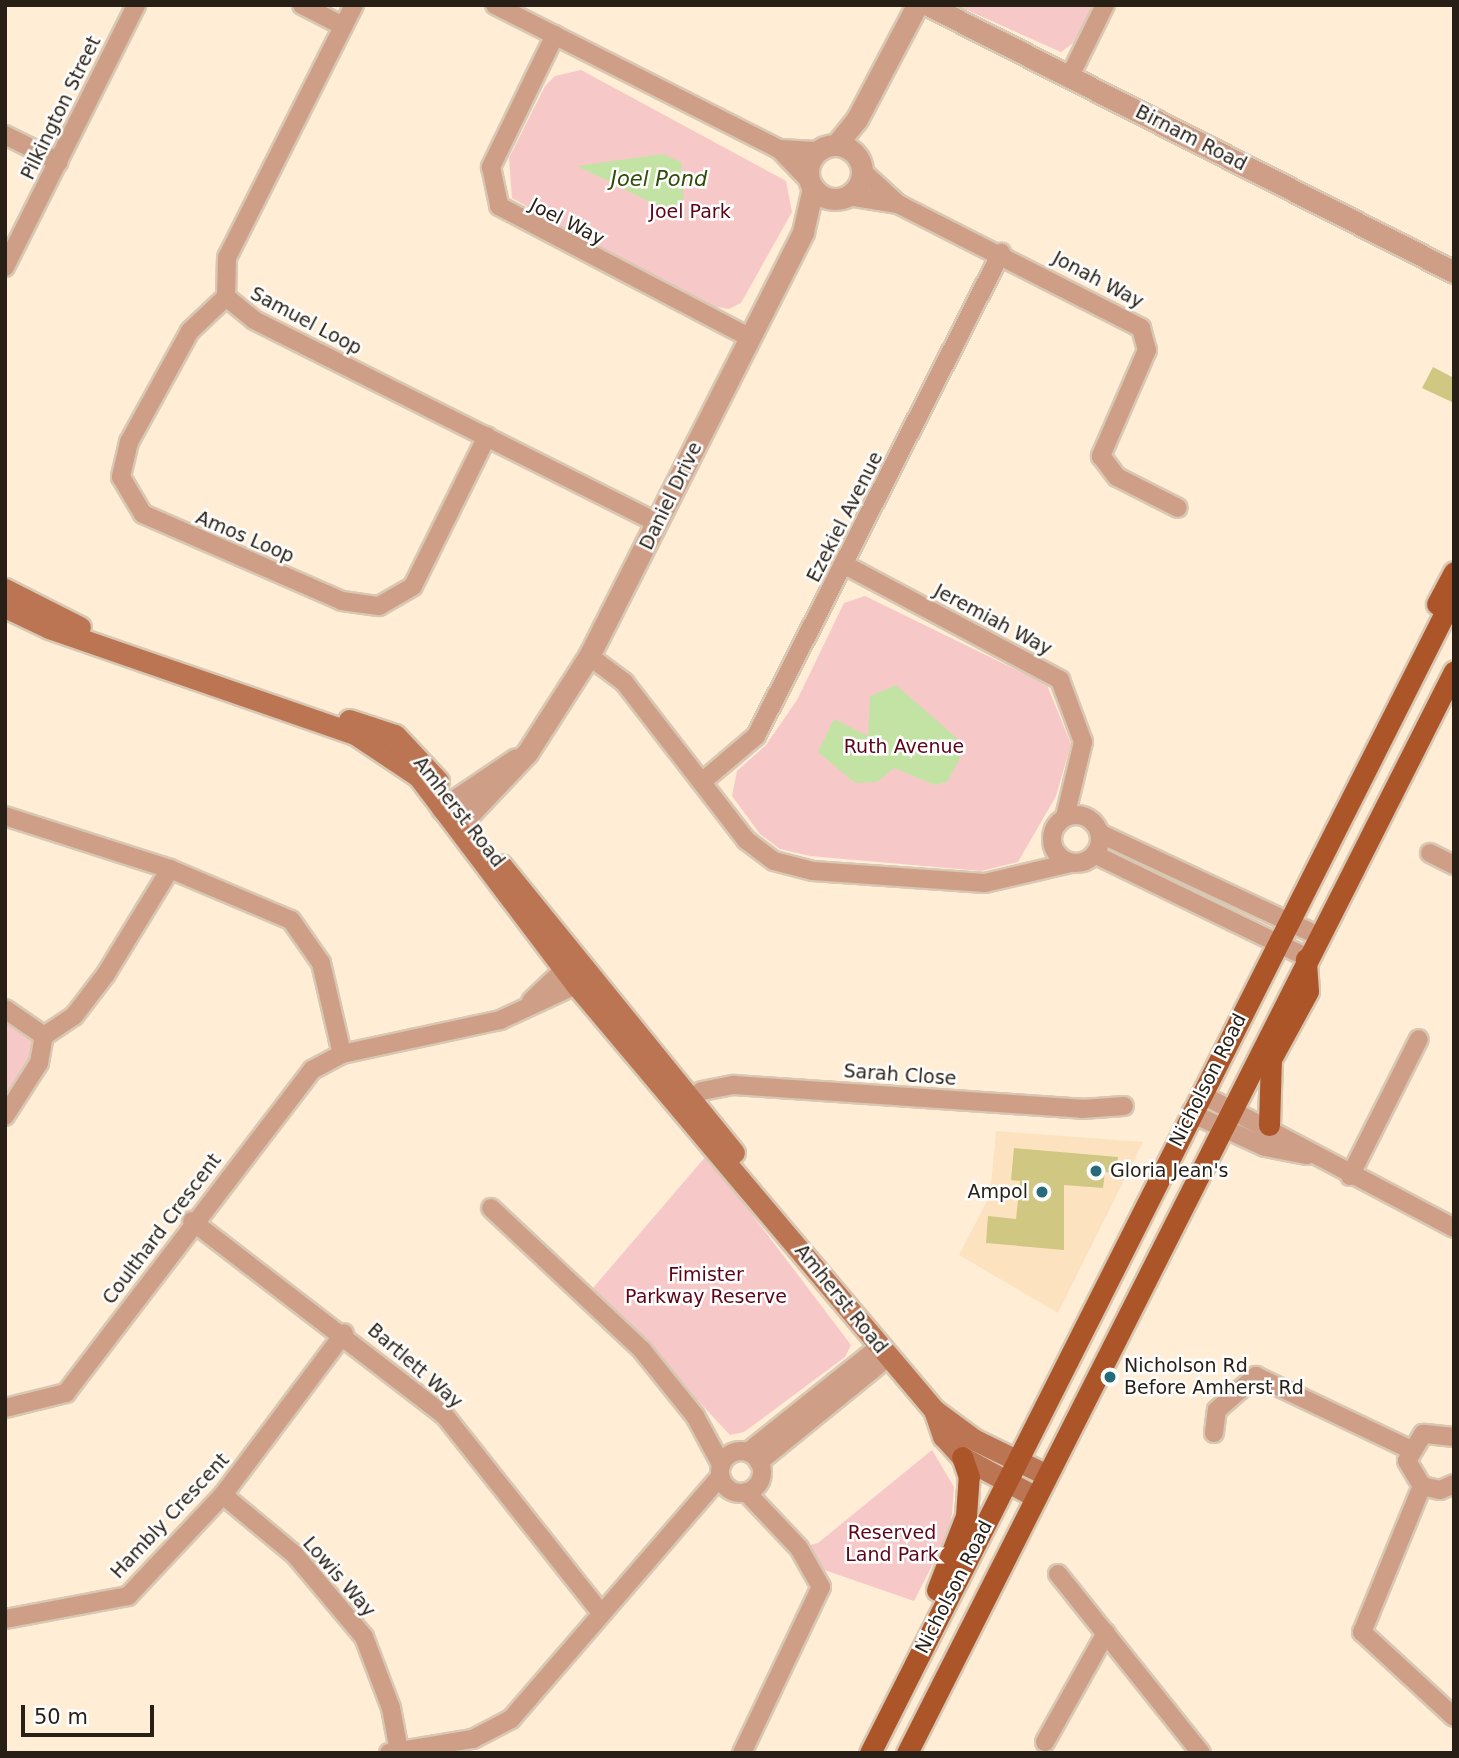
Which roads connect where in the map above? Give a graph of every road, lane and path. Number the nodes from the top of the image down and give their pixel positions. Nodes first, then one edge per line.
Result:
1 (136, 5) edge
2 (302, 5) edge
3 (354, 5) edge
4 (495, 5) edge
5 (917, 5) edge
6 (928, 5) edge
7 (1105, 5) edge
8 (343, 26) junction
9 (555, 34) junction
10 (1070, 76) junction
11 (5, 135) edge
12 (779, 149) junction
13 (842, 155) junction
14 (59, 162) junction
15 (810, 183) junction
16 (843, 198) junction
17 (898, 204) junction
18 (803, 232) junction
19 (1001, 253) junction
20 (5, 267) edge
21 (1454, 272) edge
22 (226, 297) junction
23 (749, 337) junction
24 (487, 436) junction
25 (1178, 509) dead end
26 (658, 523) junction
27 (845, 565) junction
28 (1454, 572) edge
29 (5, 589) edge
30 (1454, 595) edge
31 (5, 607) edge
32 (1424, 653) junction
33 (589, 656) junction
34 (1454, 671) edge
35 (527, 753) junction
36 (703, 780) junction
37 (1076, 785) junction
38 (448, 804) junction
39 (5, 816) edge
40 (1065, 817) junction
41 (1085, 817) junction
42 (461, 823) junction
43 (1101, 834) junction
44 (1051, 845) junction
45 (1430, 853) dead end
46 (1096, 855) junction
47 (1070, 863) junction
48 (1454, 864) edge
49 (170, 869) junction
50 (1024, 875) junction
51 (1287, 921) junction
52 (1317, 935) junction
53 (1276, 942) junction
54 (1306, 957) junction
55 (577, 973) junction
56 (5, 1009) edge
57 (44, 1036) junction
58 (1419, 1039) dead end
59 (342, 1054) junction
60 (685, 1102) junction
61 (1196, 1103) junction
62 (1124, 1106) dead end
63 (1230, 1108) junction
64 (5, 1116) edge
65 (1269, 1125) junction
66 (1220, 1127) junction
67 (1310, 1155) junction
68 (1350, 1175) junction
69 (491, 1209) dead end
70 (192, 1221) junction
71 (1454, 1228) edge
72 (344, 1333) junction
73 (884, 1352) junction
74 (5, 1408) edge
75 (934, 1410) junction
76 (695, 1416) junction
77 (1214, 1433) dead end
78 (1453, 1435) edge
79 (1409, 1449) junction
80 (748, 1455) junction
81 (961, 1457) junction
82 (1018, 1461) junction
83 (1047, 1475) junction
84 (735, 1481) junction
85 (1007, 1484) junction
86 (1454, 1484) edge
87 (1422, 1486) junction
88 (223, 1495) junction
89 (1036, 1497) junction
90 (1058, 1574) dead end
91 (601, 1613) junction
92 (5, 1619) edge
93 (1106, 1633) junction
94 (905, 1683) junction
95 (1454, 1717) edge
96 (1045, 1742) dead end
97 (394, 1752) edge
98 (742, 1753) edge
99 (870, 1753) edge
100 (908, 1753) edge
101 (1201, 1753) edge

1 - 14 street, Pilkington Street
2 - 8 street
3 - 8 street, Samuel Loop
4 - 9 street
5 - 13 street, Daniel Drive
6 - 10 street, Birnam Road
7 - 10 street
8 - 22 street, Samuel Loop
9 - 12 street
9 - 23 street, Joel Way
10 - 21 street, Birnam Road
11 - 14 street
12 - 13 street
12 - 15 street
13 - 15 street, Daniel Drive
13 - 16 street, Daniel Drive
13 - 17 street, Jonah Way
14 - 20 street, Pilkington Street
15 - 16 street
15 - 18 street, Daniel Drive
16 - 17 street, Jonah Way
16 - 18 street, Daniel Drive
17 - 19 street, Jonah Way
18 - 23 street, Daniel Drive
19 - 25 street, Jonah Way
19 - 27 street, Ezekiel Avenue
22 - 24 street, Samuel Loop
22 - 24 street, Amos Loop
23 - 26 street, Daniel Drive
24 - 26 street, Samuel Loop
26 - 33 street, Daniel Drive
27 - 36 street, Ezekiel Avenue
27 - 37 street, Jeremiah Way
28 - 32 main road
29 - 38 main road, Amherst Road
30 - 32 main road, Nicholson Road
31 - 38 main road, Amherst Road
32 - 51 main road, Nicholson Road
33 - 35 street, Daniel Drive
33 - 36 street
34 - 52 main road, Nicholson Road
35 - 38 street, Daniel Drive
35 - 42 street, Daniel Drive
36 - 50 street
37 - 40 street, Jeremiah Way
37 - 41 street, Jeremiah Way
38 - 42 main road, Amherst Road
39 - 49 street
40 - 41 street
40 - 44 street
41 - 43 street
42 - 55 main road, Amherst Road
43 - 46 street
43 - 51 street
44 - 47 street
44 - 50 street
45 - 48 street
46 - 47 street
46 - 53 street
47 - 50 street
49 - 57 street
49 - 59 street
51 - 52 street
51 - 53 main road, Nicholson Road
52 - 54 main road, Nicholson Road
53 - 54 street
53 - 61 main road, Nicholson Road
54 - 63 main road, Nicholson Road
54 - 65 main road
55 - 59 street, Coulthard Crescent
55 - 60 main road, Amherst Road
56 - 57 street
57 - 64 street
58 - 68 street
59 - 70 street, Coulthard Crescent
60 - 62 street, Sarah Close
60 - 73 main road, Amherst Road
61 - 63 street
61 - 66 street
61 - 82 main road, Nicholson Road
63 - 65 street
63 - 66 main road, Nicholson Road
65 - 67 street
66 - 67 street
66 - 83 main road, Nicholson Road
67 - 68 street
68 - 71 street
69 - 76 street
70 - 72 street, Bartlett Way
70 - 74 street, Coulthard Crescent
72 - 88 street, Hambly Crescent
72 - 91 street, Bartlett Way
73 - 75 main road, Amherst Road
73 - 80 street
75 - 81 main road, Amherst Road
75 - 82 main road, Amherst Road
76 - 80 street
76 - 84 street
77 - 79 street
78 - 79 street
79 - 87 street
80 - 84 street
80 - 84 street
81 - 85 main road, Amherst Road
81 - 94 main road
82 - 83 main road, Amherst Road
82 - 85 main road, Nicholson Road
83 - 89 main road, Nicholson Road
84 - 91 street
84 - 98 street
85 - 89 main road, Amherst Road
85 - 94 main road, Nicholson Road
86 - 87 street
87 - 95 street
88 - 92 street, Hambly Crescent
88 - 97 street, Lowis Way
89 - 100 main road, Nicholson Road
90 - 93 street
91 - 97 street
93 - 96 street
93 - 101 street
94 - 99 main road, Nicholson Road

